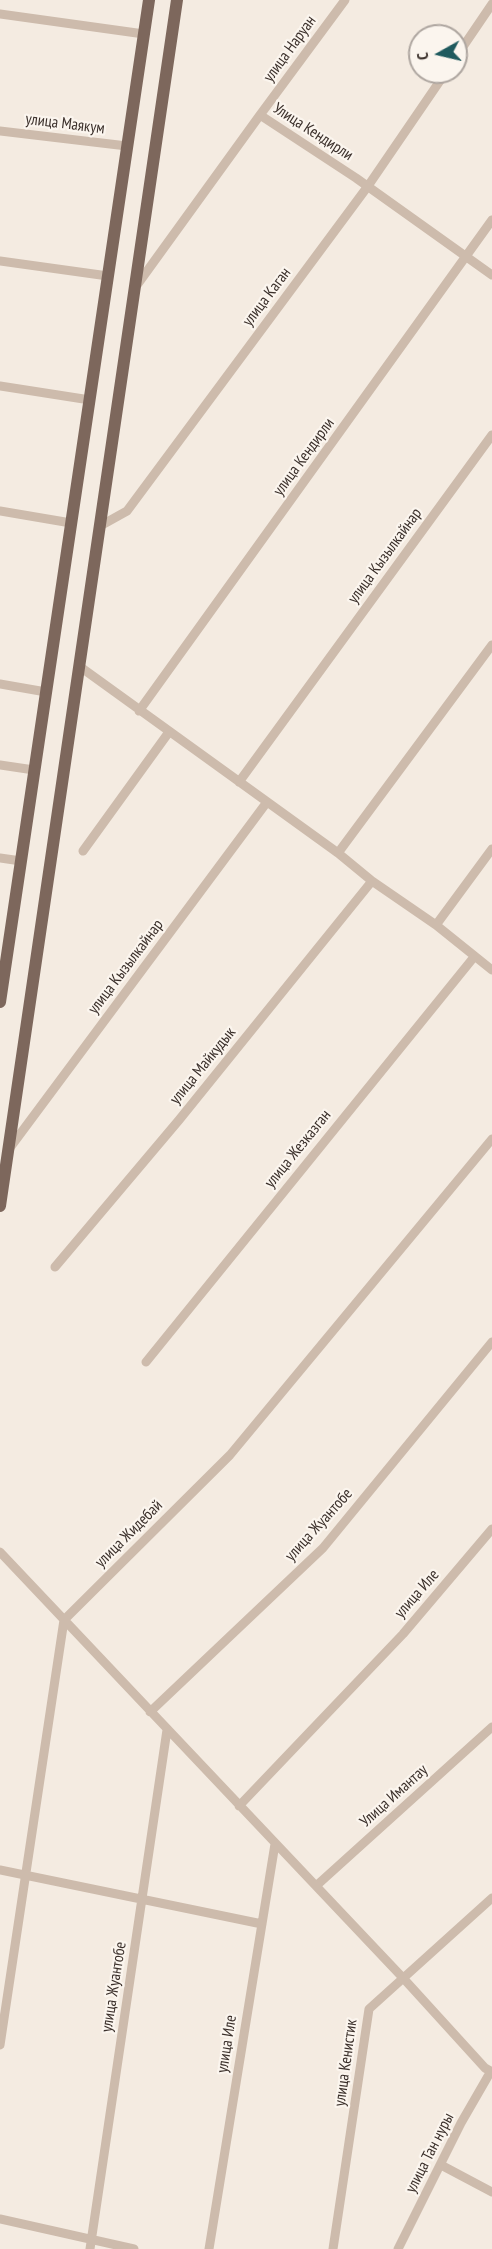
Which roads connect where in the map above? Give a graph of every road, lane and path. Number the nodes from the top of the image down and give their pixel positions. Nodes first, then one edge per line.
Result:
1 (149, 0) edge
2 (177, 0) edge
3 (345, 0) edge
4 (492, 4) edge
5 (0, 14) edge
6 (144, 34) junction
7 (468, 39) edge
8 (438, 84) edge
9 (260, 115) junction
10 (0, 131) edge
11 (127, 146) junction
12 (368, 186) junction
13 (492, 220) edge
14 (467, 257) junction
15 (0, 261) edge
16 (492, 275) edge
17 (108, 276) junction
18 (137, 285) junction
19 (0, 386) edge
20 (90, 400) junction
21 (492, 435) edge
22 (0, 511) edge
23 (71, 523) junction
24 (100, 526) junction
25 (492, 645) edge
26 (79, 666) junction
27 (0, 684) edge
28 (46, 692) junction
29 (139, 710) junction
30 (169, 732) junction
31 (0, 765) edge
32 (34, 770) junction
33 (239, 782) junction
34 (267, 802) junction
35 (492, 849) edge
36 (83, 851) dead end
37 (338, 853) junction
38 (0, 858) edge
39 (21, 861) junction
40 (372, 881) junction
41 (436, 925) junction
42 (4, 953) edge
43 (474, 957) junction
44 (492, 970) edge
45 (0, 1002) edge
46 (492, 1139) edge
47 (8, 1150) junction
48 (0, 1206) edge
49 (55, 1267) dead end
50 (492, 1342) edge
51 (146, 1362) dead end
52 (492, 1530) edge
53 (0, 1552) edge
54 (64, 1620) junction
55 (150, 1712) junction
56 (492, 1727) edge
57 (167, 1730) junction
58 (238, 1806) junction
59 (275, 1844) junction
60 (0, 1870) edge
61 (27, 1875) junction
62 (316, 1886) junction
63 (492, 1898) edge
64 (142, 1899) junction
65 (262, 1924) junction
66 (404, 1979) junction
67 (0, 2045) edge
68 (491, 2072) edge
69 (441, 2165) junction
70 (492, 2192) edge
71 (0, 2219) edge
72 (91, 2244) edge
73 (134, 2249) edge
74 (209, 2249) edge
75 (333, 2249) edge
76 (398, 2249) edge

1 - 6 main road
2 - 18 main road
3 - 9 street, улица Наруан
4 - 7 street
5 - 6 street
6 - 11 main road
8 - 12 street, улица Каган
9 - 12 street, Улица Кендирли
9 - 18 street, Улица Кендирли
10 - 11 street, улица Маякум
11 - 17 main road
12 - 14 street, Улица Кендирли
12 - 24 street, улица Каган
13 - 14 street, улица Кендирли
14 - 16 street, Улица Кендирли
14 - 29 street, улица Кендирли
15 - 17 street
17 - 20 main road
18 - 24 main road
19 - 20 street
20 - 23 main road
21 - 33 street, улица Кызылкайнар
22 - 23 street
23 - 28 main road
24 - 26 main road
25 - 37 street
26 - 29 street
26 - 47 main road
27 - 28 street
28 - 32 main road
29 - 30 street
30 - 33 street
30 - 36 street
31 - 32 street
32 - 39 main road
33 - 34 street
34 - 37 street
34 - 47 street, улица Кызылкайнар
35 - 41 street
37 - 40 street
38 - 39 street
39 - 42 main road
40 - 41 street
40 - 49 street, улица Майкудык
41 - 43 street
42 - 45 main road
43 - 44 street
43 - 51 street, улица Жезказган
46 - 54 street, улица Жидебай
47 - 48 main road
50 - 55 street, улица Жуантобе
52 - 58 street, улица Иле
53 - 54 street
54 - 55 street
54 - 61 street
55 - 57 street
56 - 62 street, Улица Имантау
57 - 58 street
57 - 64 street, улица Жуантобе
58 - 59 street
59 - 62 street
59 - 65 street, улица Иле
60 - 61 street
61 - 64 street
61 - 67 street
62 - 66 street
63 - 66 street, улица Кенистик
64 - 65 street
64 - 72 street, улица Жуантобе
65 - 74 street, улица Иле
66 - 68 street
66 - 75 street, улица Кенистик
68 - 69 street, улица Тан нуры
69 - 70 street
69 - 76 street, улица Тан нуры
71 - 72 street
72 - 73 street

